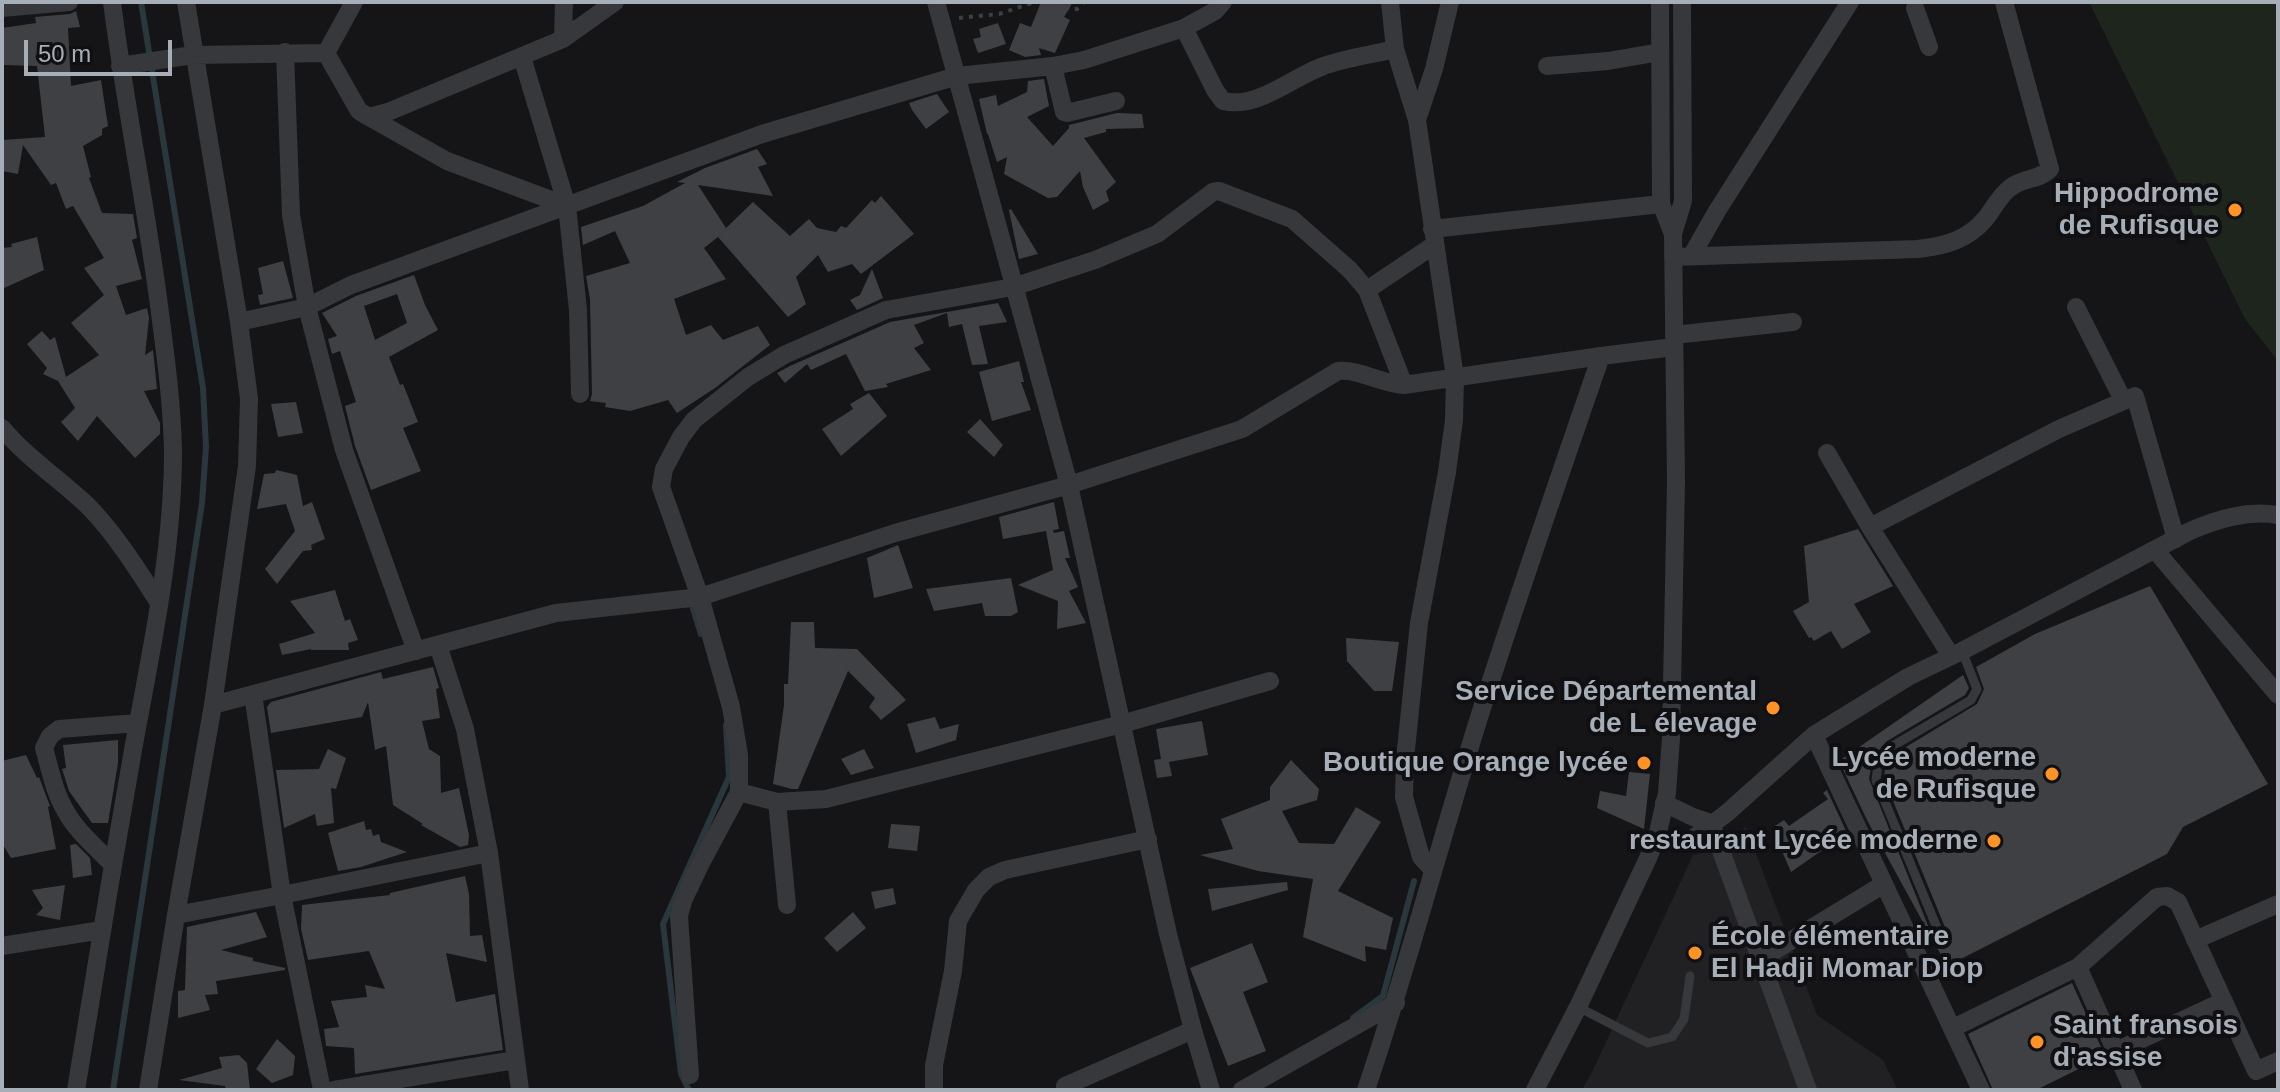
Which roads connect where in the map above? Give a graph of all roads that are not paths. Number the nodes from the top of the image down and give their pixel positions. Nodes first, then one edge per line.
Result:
1 (69, 2) edge
2 (112, 2) edge
3 (186, 2) edge
4 (354, 2) edge
5 (564, 2) edge
6 (615, 2) edge
7 (1223, 2) edge
8 (1390, 2) edge
9 (1450, 2) edge
10 (1660, 2) edge
11 (1682, 2) edge
12 (1850, 2) edge
13 (2004, 2) edge
14 (1915, 4) edge
15 (2, 8) edge
16 (938, 11) edge
17 (1184, 28) junction
18 (563, 39) junction
19 (1929, 47) dead end
20 (1395, 49) junction
21 (285, 52) junction
22 (1660, 52) junction
23 (326, 53) junction
24 (186, 56) junction
25 (522, 57) junction
26 (120, 66) junction
27 (1053, 66) junction
28 (1547, 66) dead end
29 (957, 76) junction
30 (1116, 101) dead end
31 (369, 117) junction
32 (1417, 120) junction
33 (1661, 204) junction
34 (567, 206) junction
35 (1673, 234) junction
36 (1433, 237) junction
37 (1692, 255) junction
38 (1673, 257) junction
39 (1013, 287) junction
40 (1367, 290) junction
41 (307, 307) junction
42 (2076, 307) dead end
43 (239, 322) junction
44 (1793, 322) dead end
45 (1674, 341) junction
46 (1601, 356) junction
47 (1455, 377) junction
48 (1404, 385) junction
49 (580, 394) dead end
50 (2123, 400) junction
51 (2, 428) edge
52 (1827, 453) dead end
53 (1069, 485) junction
54 (2278, 515) edge
55 (1870, 527) junction
56 (2176, 539) junction
57 (2155, 550) junction
58 (700, 597) junction
59 (159, 603) junction
60 (438, 645) junction
61 (416, 651) junction
62 (1956, 654) junction
63 (1270, 681) dead end
64 (253, 694) junction
65 (2278, 695) edge
66 (213, 705) junction
67 (138, 723) junction
68 (1122, 724) junction
69 (1814, 735) junction
70 (739, 792) junction
71 (777, 802) junction
72 (1664, 803) junction
73 (1711, 823) junction
74 (1148, 839) junction
75 (1656, 839) junction
76 (489, 853) junction
77 (112, 864) junction
78 (1432, 869) junction
79 (1884, 884) junction
80 (282, 895) junction
81 (2278, 904) edge
82 (787, 905) dead end
83 (176, 915) junction
84 (102, 930) junction
85 (1942, 940) dead end
86 (2195, 940) junction
87 (2, 946) edge
88 (1759, 960) junction
89 (2078, 967) junction
90 (1690, 976) dead end
91 (2224, 1001) junction
92 (1396, 1003) junction
93 (1578, 1007) junction
94 (1953, 1028) junction
95 (1193, 1030) junction
96 (2116, 1051) junction
97 (515, 1060) junction
98 (2278, 1061) edge
99 (690, 1075) dead end
100 (1065, 1086) dead end
101 (1210, 1087) edge
102 (76, 1090) edge
103 (148, 1090) edge
104 (322, 1090) edge
105 (334, 1090) edge
106 (520, 1090) edge
107 (934, 1090) edge
108 (1242, 1090) edge
109 (1366, 1090) edge
110 (1535, 1090) edge
111 (1808, 1090) edge
112 (1981, 1090) edge
113 (2133, 1090) edge

1 - 15 street
2 - 26 street
3 - 24 street
4 - 23 street
5 - 18 street
6 - 18 street
7 - 17 street
8 - 20 street
9 - 32 street
10 - 22 street
11 - 35 street
12 - 37 street
13 - 37 street
14 - 19 street
16 - 29 street
17 - 20 street
17 - 27 street
18 - 25 street
20 - 32 street
21 - 23 street
21 - 24 street
21 - 41 street
22 - 28 street
22 - 33 street
23 - 31 street
24 - 26 street
24 - 43 street
25 - 31 street
25 - 34 street
26 - 59 street
27 - 29 street
27 - 30 street
29 - 34 street
29 - 39 street
31 - 34 street
32 - 36 street
33 - 35 street
33 - 36 street
34 - 41 street
34 - 49 street
35 - 38 street
36 - 40 street
36 - 47 street
37 - 38 street
38 - 45 street
39 - 40 street
39 - 53 street
39 - 58 street
40 - 48 street
41 - 43 street
41 - 61 street
42 - 50 street
43 - 66 street
44 - 45 street
45 - 46 street
45 - 72 street
46 - 47 street
46 - 78 street
47 - 48 street
47 - 78 street
48 - 53 street
50 - 55 street
50 - 56 street
51 - 59 street
52 - 55 street
53 - 58 street
53 - 68 street
54 - 56 street
55 - 62 street
56 - 57 street
57 - 62 street
57 - 65 street
58 - 60 street
58 - 70 street
59 - 67 street
60 - 61 street
60 - 76 street
61 - 64 street
62 - 69 street
62 - 85 lane
63 - 68 street
64 - 66 street
64 - 80 street
66 - 83 street
67 - 77 street
67 - 77 street
68 - 71 street
68 - 74 street
69 - 73 street
69 - 79 street
70 - 71 street
70 - 99 street
71 - 82 street
72 - 73 street
72 - 75 street
73 - 75 street
73 - 88 street
74 - 95 street
74 - 107 street
75 - 93 street
76 - 80 street
76 - 97 street
77 - 84 street
78 - 92 street
79 - 88 street
79 - 94 street
80 - 83 street
80 - 104 street
81 - 86 street
83 - 103 street
84 - 87 street
84 - 102 street
86 - 89 street
86 - 91 street
88 - 111 street
89 - 94 street
89 - 96 street
90 - 93 lane
91 - 96 street
91 - 98 street
92 - 108 street
92 - 109 street
93 - 110 street
94 - 112 street
95 - 100 street
95 - 101 street
96 - 113 street
97 - 105 street
97 - 106 street

